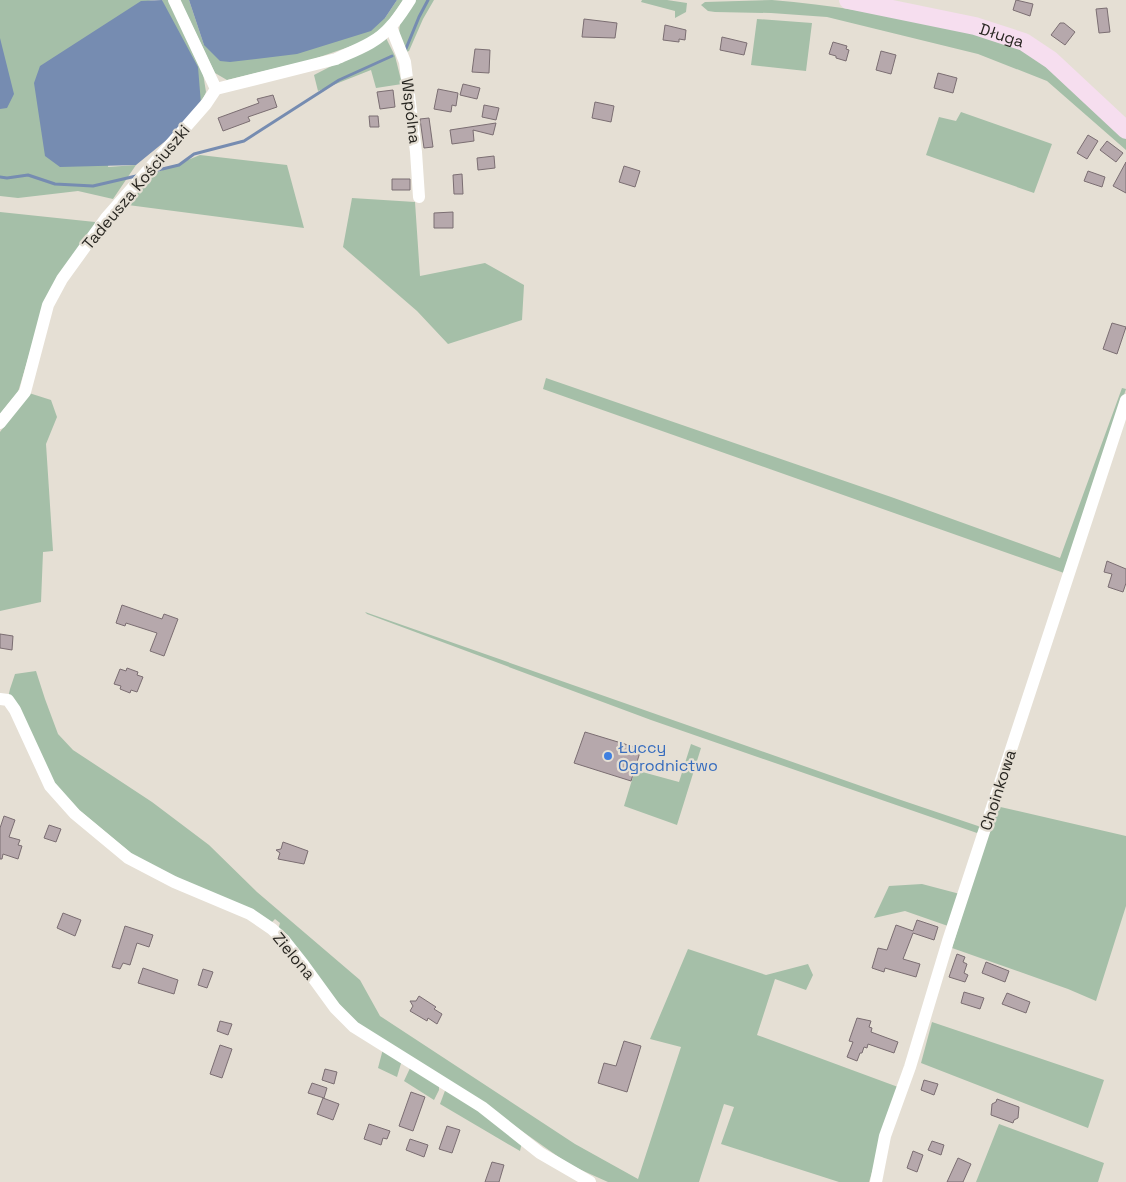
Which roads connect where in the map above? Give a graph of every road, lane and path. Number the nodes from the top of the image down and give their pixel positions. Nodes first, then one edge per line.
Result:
1 (174, 0) edge
2 (410, 0) edge
3 (848, 0) edge
4 (391, 27) junction
5 (216, 89) junction
6 (1126, 130) edge
7 (420, 197) dead end
8 (1126, 400) edge
9 (0, 423) edge
10 (0, 699) edge
11 (590, 1182) edge
12 (876, 1182) edge

1 - 5 street
2 - 4 street
3 - 6 street, Długa
4 - 5 street
4 - 7 street, Wspólna
5 - 9 street, Tadeusza Kościuszki
8 - 12 street, Choinkowa
10 - 11 street, Zielona

